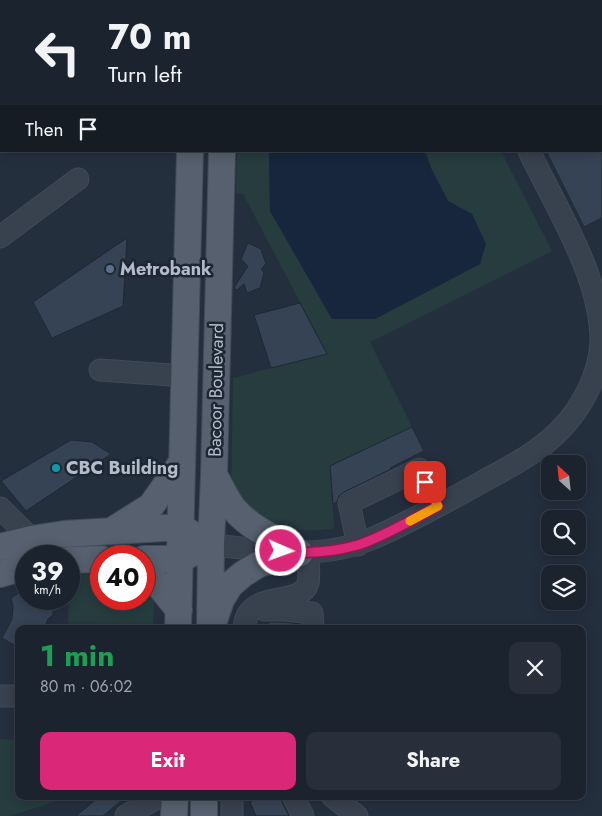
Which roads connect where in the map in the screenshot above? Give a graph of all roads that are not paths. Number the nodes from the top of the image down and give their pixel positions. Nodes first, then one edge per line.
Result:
1 (190, 152) edge
2 (222, 152) edge
3 (530, 152) edge
4 (78, 180) dead end
5 (0, 237) edge
6 (601, 352) edge
7 (100, 370) dead end
8 (185, 376) junction
9 (182, 462) junction
10 (214, 476) junction
11 (438, 506) junction
12 (0, 508) edge
13 (181, 527) junction
14 (110, 532) junction
15 (358, 544) junction
16 (37, 545) edge
17 (45, 545) edge
18 (211, 545) junction
19 (0, 547) edge
20 (15, 547) edge
21 (303, 553) junction
22 (155, 559) edge
23 (180, 559) junction
24 (15, 570) edge
25 (0, 574) edge
26 (155, 581) edge
27 (179, 620) edge
28 (247, 620) edge
29 (211, 625) edge
30 (212, 625) edge
31 (313, 625) edge
32 (0, 696) edge
33 (15, 696) edge
34 (153, 800) edge
35 (175, 800) edge
36 (204, 800) edge
37 (232, 800) edge
38 (295, 800) edge
39 (337, 800) edge
40 (126, 816) edge
41 (174, 816) edge
42 (204, 816) edge
43 (232, 816) edge
44 (303, 816) edge
45 (357, 816) edge

1 - 8 main road, Bacoor Boulevard
2 - 10 main road, Bacoor Boulevard
3 - 6 street
4 - 5 street
6 - 11 street
7 - 8 street
8 - 9 main road, Bacoor Boulevard
9 - 13 main road, Bacoor Boulevard
9 - 14 main road
10 - 18 main road, Bacoor Boulevard
10 - 21 main road
11 - 15 street
11 - 15 street
12 - 16 street
13 - 14 main road
13 - 18 main road
13 - 23 main road, Bacoor Boulevard
14 - 17 main road
15 - 21 street
18 - 21 street
18 - 23 main road
18 - 29 main road, Bacoor Boulevard
19 - 20 main road
21 - 28 street
21 - 30 main road
22 - 23 main road
23 - 27 main road, Bacoor Boulevard
24 - 25 main road
26 - 27 main road
28 - 31 street
32 - 33 street
34 - 40 street
35 - 41 main road
36 - 42 main road
37 - 43 street
38 - 44 street
39 - 45 street

